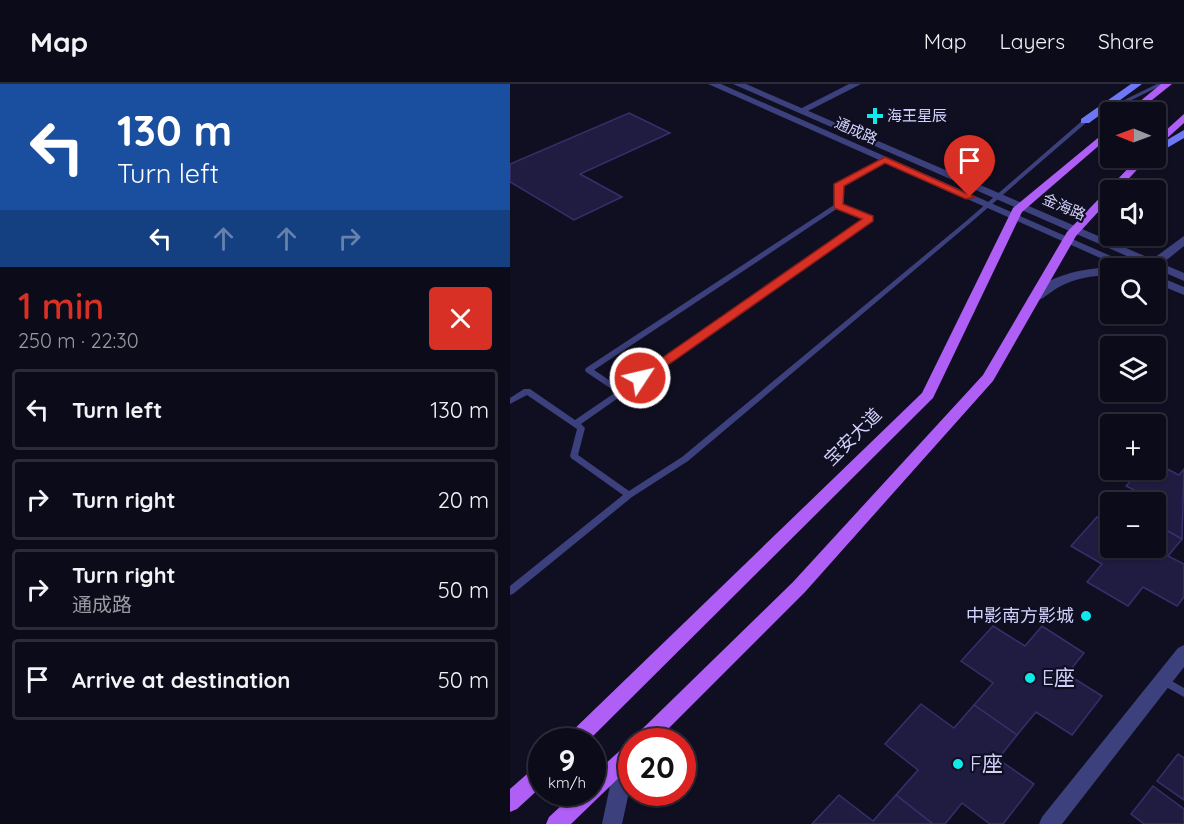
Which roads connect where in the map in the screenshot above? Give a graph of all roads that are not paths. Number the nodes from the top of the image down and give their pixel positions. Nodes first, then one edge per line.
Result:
1 (713, 84) edge
2 (738, 84) edge
3 (856, 84) edge
4 (1137, 84) edge
5 (1161, 84) edge
6 (1167, 84) edge
7 (1144, 102) edge
8 (801, 111) junction
9 (1184, 117) edge
10 (1085, 121) junction
11 (1184, 134) edge
12 (1166, 135) edge
13 (1100, 140) edge
14 (1166, 145) edge
15 (885, 160) junction
16 (1134, 168) edge
17 (1122, 180) edge
18 (998, 196) junction
19 (1100, 204) edge
20 (988, 205) junction
21 (837, 206) junction
22 (1017, 212) junction
23 (1072, 235) junction
24 (1184, 240) edge
25 (1114, 258) edge
26 (1137, 258) edge
27 (1162, 258) edge
28 (1166, 269) edge
29 (1100, 272) edge
30 (1184, 277) edge
31 (1166, 284) edge
32 (1184, 291) edge
33 (1035, 298) junction
34 (621, 392) junction
35 (510, 401) edge
36 (575, 424) junction
37 (629, 495) junction
38 (510, 591) edge
39 (1184, 653) edge
40 (1163, 680) junction
41 (1184, 693) edge
42 (588, 728) edge
43 (656, 728) edge
44 (618, 765) edge
45 (606, 777) edge
46 (528, 786) edge
47 (618, 800) edge
48 (510, 802) edge
49 (575, 806) edge
50 (556, 824) edge
51 (612, 824) edge
52 (1049, 824) edge

1 - 15 street, 通成路
2 - 8 street, 通成路
3 - 8 street
4 - 10 main road
5 - 10 lane
6 - 7 main road
8 - 18 street, 通成路
9 - 12 main road
10 - 18 lane
11 - 14 main road
13 - 22 main road, 宝安大道
15 - 20 street, 通成路
15 - 21 lane
16 - 17 main road
18 - 20 lane
18 - 22 street, 金海路
19 - 23 main road
20 - 22 street, 金海路
20 - 37 lane
21 - 34 lane
21 - 34 lane
22 - 23 street, 金海路
22 - 42 main road, 宝安大道
23 - 25 street, 金海路
23 - 26 street, 金海路
23 - 33 main road
24 - 27 street
28 - 30 street, 金海路
29 - 33 street
31 - 32 street
33 - 43 main road
34 - 36 lane
35 - 36 lane
36 - 37 lane
37 - 38 lane
39 - 40 street
40 - 41 lane
40 - 52 street
44 - 45 main road
46 - 48 main road
47 - 51 street
49 - 50 main road

